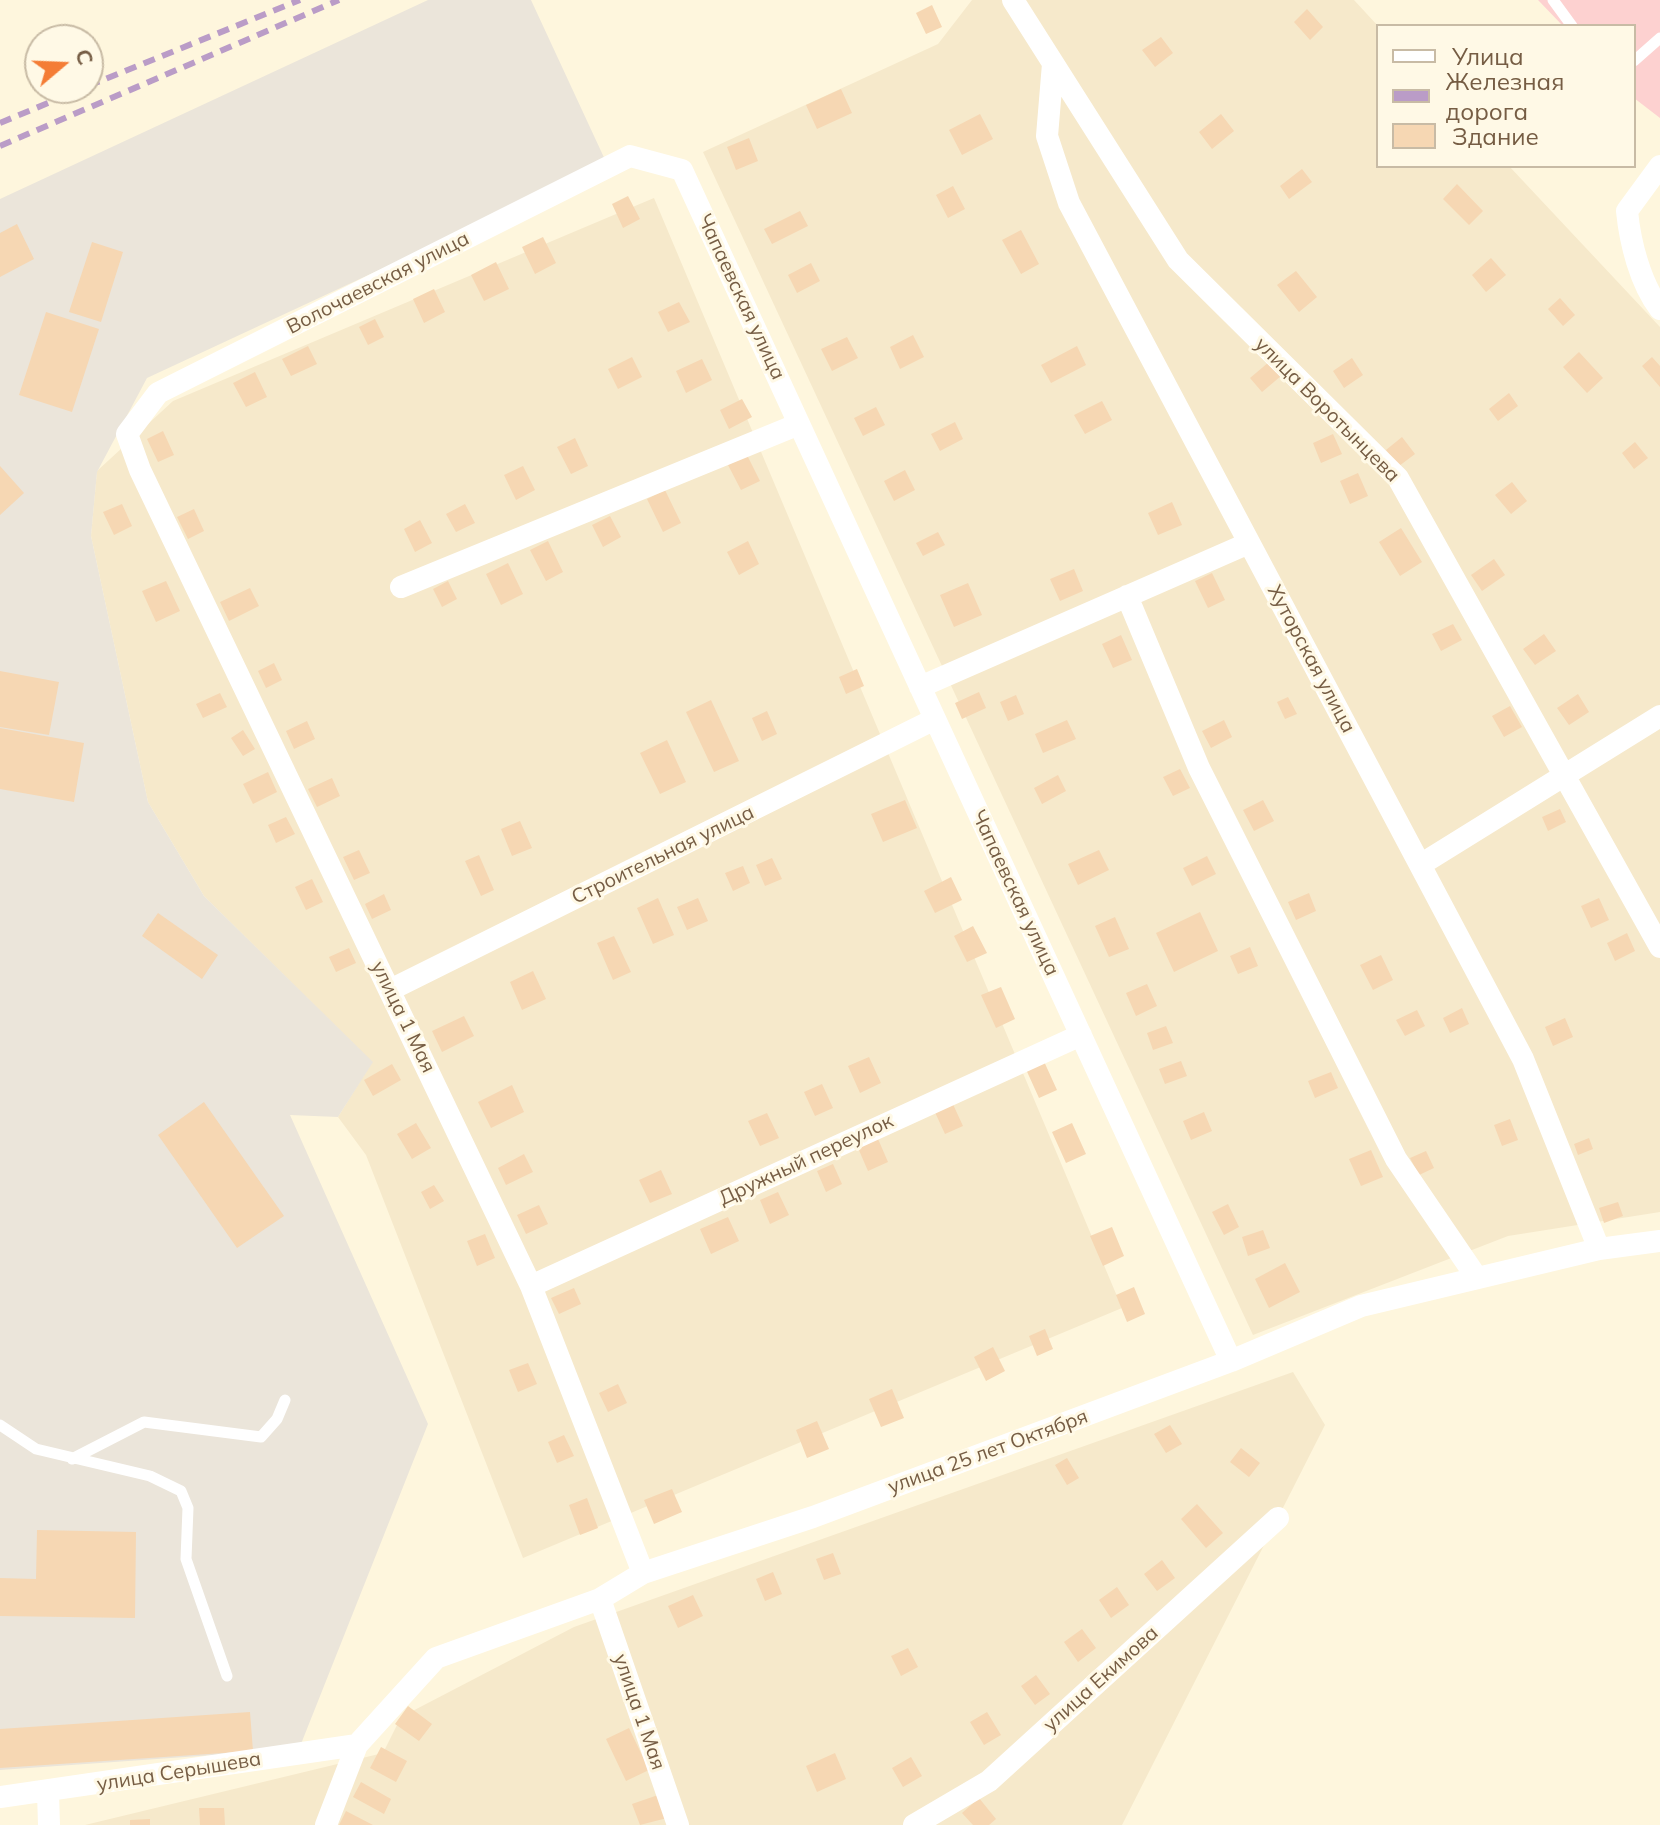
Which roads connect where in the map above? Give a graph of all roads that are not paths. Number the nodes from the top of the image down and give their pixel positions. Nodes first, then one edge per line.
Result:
1 (1013, 0) edge
2 (1553, 0) edge
3 (1571, 24) edge
4 (1660, 38) edge
5 (1636, 59) edge
6 (1053, 64) junction
7 (1660, 166) edge
8 (682, 170) joint
9 (1660, 309) edge
10 (799, 424) junction
11 (140, 470) joint
12 (1249, 543) junction
13 (401, 587) dead end
14 (1127, 596) junction
15 (920, 687) junction
16 (1660, 716) edge
17 (935, 719) junction
18 (1564, 776) junction
19 (1420, 865) junction
20 (1660, 947) edge
21 (390, 990) junction
22 (1081, 1035) junction
23 (1660, 1241) edge
24 (1599, 1249) junction
25 (1477, 1278) junction
26 (531, 1286) junction
27 (1231, 1361) junction
28 (285, 1400) dead end
29 (0, 1425) edge
30 (72, 1459) junction
31 (1278, 1518) dead end
32 (643, 1573) junction
33 (600, 1599) junction
34 (227, 1676) dead end
35 (357, 1745) junction
36 (48, 1792) junction
37 (0, 1797) edge
38 (49, 1825) edge
39 (326, 1825) edge
40 (678, 1825) edge
41 (914, 1825) edge

1 - 6 street, улица Воротынцева
2 - 3 lane
4 - 5 lane
6 - 12 street, Хуторская улица
6 - 18 street, улица Воротынцева
7 - 9 street
8 - 10 street, Чапаевская улица
8 - 11 street, Волочаевская улица
10 - 13 street
10 - 15 street, Чапаевская улица
11 - 21 street, улица 1 Мая
12 - 14 street
12 - 19 street, Хуторская улица
14 - 15 street
14 - 25 street
15 - 17 street, Чапаевская улица
16 - 18 street
17 - 21 street, Строительная улица
17 - 22 street, Чапаевская улица
18 - 19 street
18 - 20 street, улица Воротынцева
19 - 24 street, Хуторская улица
21 - 26 street, улица 1 Мая
22 - 26 street, Дружный переулок
22 - 27 street, Чапаевская улица
23 - 24 street, улица 25 лет Октября
24 - 25 street, улица 25 лет Октября
25 - 27 street, улица 25 лет Октября
26 - 32 street, улица 1 Мая
27 - 32 street, улица 25 лет Октября
28 - 30 lane
29 - 30 lane
30 - 34 lane
31 - 41 street, улица Екимова
32 - 33 street, улица 25 лет Октября
33 - 35 street, улица 25 лет Октября
33 - 40 street, улица 1 Мая
35 - 36 street, улица Серышева
35 - 39 street
36 - 37 street, улица Серышева
36 - 38 street

